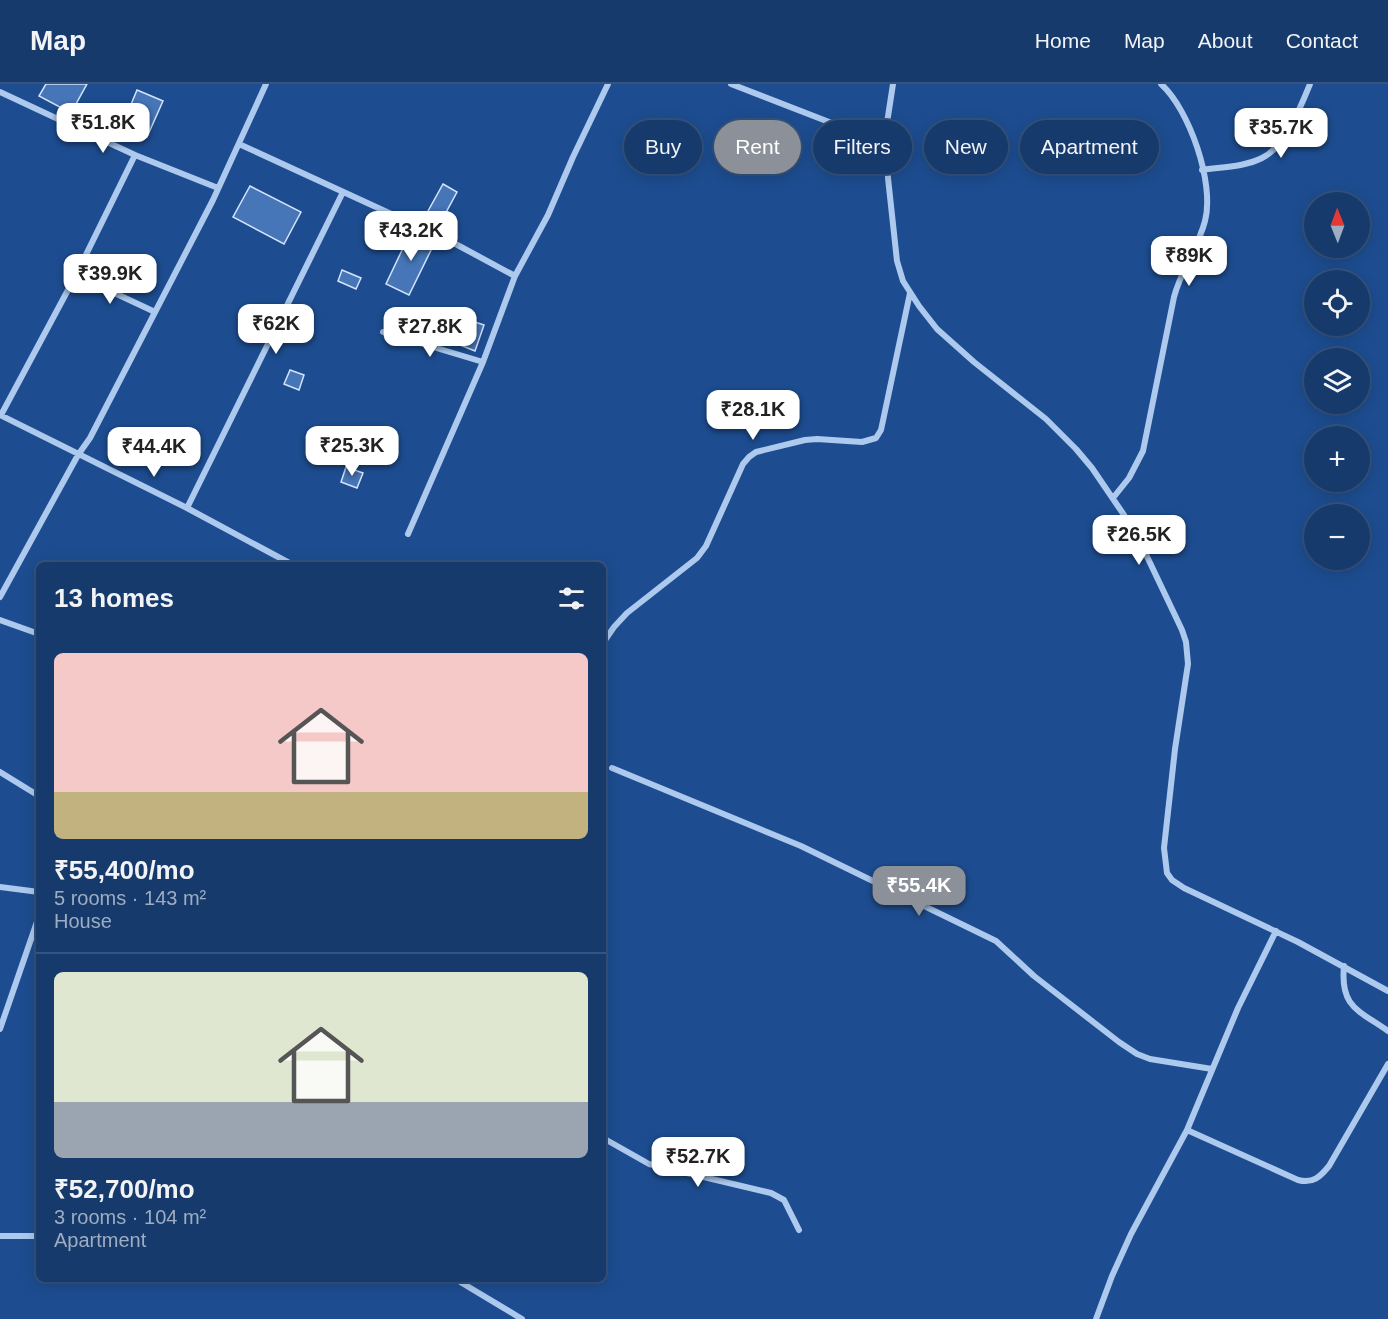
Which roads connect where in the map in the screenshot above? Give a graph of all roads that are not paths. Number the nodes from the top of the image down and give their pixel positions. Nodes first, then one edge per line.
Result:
1 (266, 84) edge
2 (608, 84) edge
3 (731, 84) edge
4 (893, 84) edge
5 (1161, 84) edge
6 (1310, 84) edge
7 (0, 92) edge
8 (824, 120) edge
9 (889, 120) edge
10 (239, 144) junction
11 (135, 155) junction
12 (1203, 170) junction
13 (888, 174) edge
14 (218, 188) junction
15 (343, 192) junction
16 (76, 275) junction
17 (515, 276) junction
18 (910, 293) junction
19 (155, 312) junction
20 (383, 332) dead end
21 (483, 362) junction
22 (0, 415) edge
23 (78, 455) junction
24 (1113, 498) junction
25 (187, 508) junction
26 (408, 534) dead end
27 (288, 562) edge
28 (0, 597) edge
29 (0, 620) edge
30 (36, 633) edge
31 (606, 639) edge
32 (612, 768) dead end
33 (0, 772) edge
34 (36, 794) edge
35 (0, 887) edge
36 (36, 892) edge
37 (36, 925) edge
38 (1276, 931) junction
39 (1344, 966) junction
40 (1388, 991) edge
41 (0, 1029) edge
42 (1388, 1031) edge
43 (1388, 1064) edge
44 (1212, 1069) junction
45 (1186, 1130) junction
46 (606, 1140) edge
47 (799, 1230) dead end
48 (0, 1236) edge
49 (36, 1236) edge
50 (460, 1282) edge
51 (522, 1319) edge
52 (1096, 1319) edge

1 - 10 street
2 - 17 street
3 - 8 street
4 - 9 street
5 - 12 street
6 - 12 street
7 - 11 street
10 - 14 street
10 - 15 street
11 - 14 street
11 - 16 street
12 - 24 street
13 - 18 street
14 - 19 street
15 - 17 street
15 - 25 street
16 - 19 street
16 - 22 street
17 - 21 street
18 - 24 street
18 - 31 street
19 - 23 street
20 - 21 street
21 - 26 street
22 - 23 street
23 - 25 street
23 - 28 street
24 - 38 street
25 - 27 street
29 - 30 street
32 - 44 street
33 - 34 street
35 - 36 street
37 - 41 street
38 - 39 street
38 - 44 street
39 - 40 street
39 - 42 street
43 - 45 street
44 - 45 street
45 - 52 street
46 - 47 street
48 - 49 street
50 - 51 street

